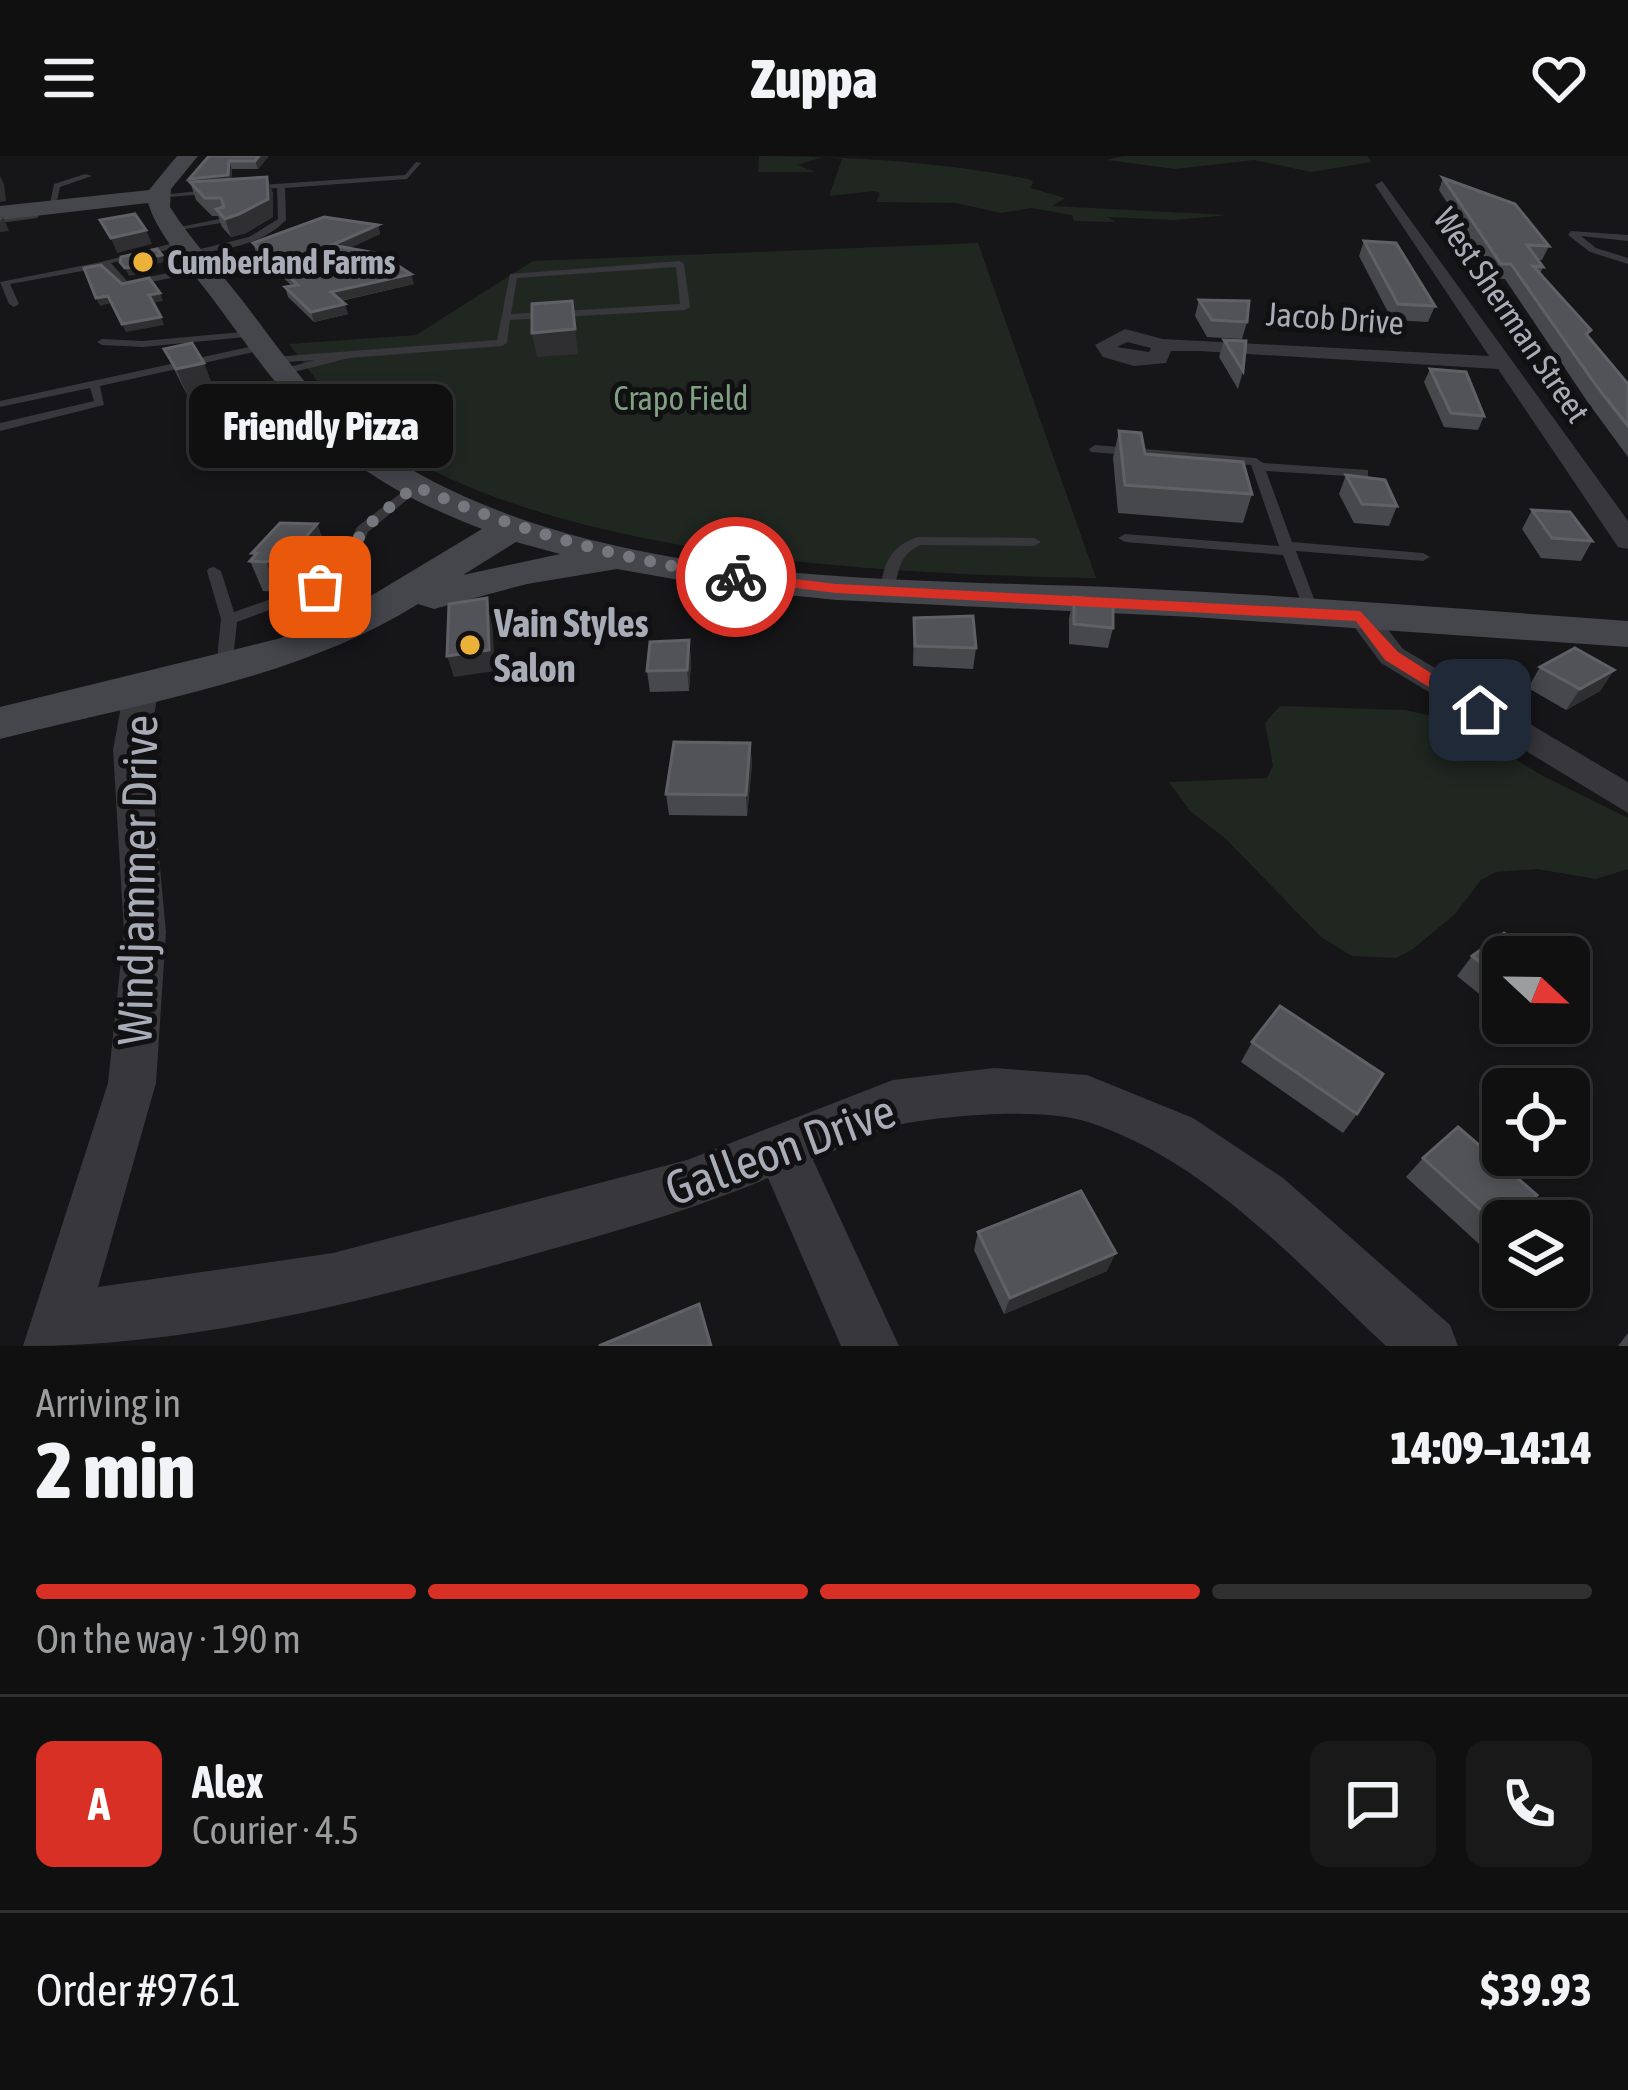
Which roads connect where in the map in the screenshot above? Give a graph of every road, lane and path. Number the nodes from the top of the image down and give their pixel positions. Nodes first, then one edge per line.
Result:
1 (188, 156) edge
2 (418, 163) dead end
3 (88, 176) dead end
4 (281, 185) junction
5 (1382, 185) dead end
6 (245, 188) edge
7 (224, 190) edge
8 (156, 196) junction
9 (106, 207) dead end
10 (41, 210) junction
11 (0, 217) edge
12 (224, 220) edge
13 (1628, 238) edge
14 (189, 248) junction
15 (1628, 261) edge
16 (106, 264) junction
17 (14, 304) dead end
18 (506, 317) junction
19 (102, 342) dead end
20 (1162, 345) dead end
21 (268, 353) junction
22 (1503, 363) junction
23 (94, 384) junction
24 (0, 404) edge
25 (0, 427) edge
26 (1095, 449) dead end
27 (1258, 467) junction
28 (1363, 473) edge
29 (415, 486) junction
30 (514, 526) junction
31 (1125, 538) dead end
32 (1034, 542) dead end
33 (1628, 542) edge
34 (1287, 548) junction
35 (627, 557) junction
36 (1423, 557) dead end
37 (214, 571) dead end
38 (887, 591) junction
39 (379, 609) junction
40 (1310, 612) junction
41 (1360, 616) junction
42 (229, 619) junction
43 (1628, 634) edge
44 (224, 669) junction
45 (141, 690) junction
46 (0, 723) edge
47 (1628, 799) edge
48 (782, 1148) junction
49 (56, 1334) edge
50 (870, 1346) edge
51 (1429, 1346) edge

1 - 8 main road
2 - 4 lane
3 - 10 lane
4 - 6 lane
4 - 14 lane
5 - 22 street, West Sherman Street
7 - 8 lane
8 - 10 main road
8 - 14 main road
9 - 10 lane
10 - 11 main road
12 - 14 lane
13 - 15 lane
14 - 16 lane
14 - 16 lane
14 - 21 main road
16 - 17 lane
18 - 18 lane
18 - 21 lane
19 - 21 lane
20 - 22 street, Jacob Drive
21 - 23 lane
21 - 29 main road
22 - 33 street, West Sherman Street
23 - 24 lane
23 - 25 lane
26 - 27 lane
27 - 28 lane
27 - 34 lane
29 - 30 main road
29 - 39 main road
29 - 42 lane
30 - 35 main road
30 - 39 main road
31 - 34 lane
32 - 38 lane
34 - 36 lane
34 - 40 lane
35 - 38 main road
35 - 39 main road
37 - 42 lane
38 - 40 main road
39 - 44 main road
40 - 41 main road
41 - 43 main road
41 - 47 street
42 - 44 lane
44 - 45 main road
45 - 46 main road
45 - 49 street, Windjammer Drive
48 - 49 street, Galleon Drive
48 - 50 street
48 - 51 street, Galleon Drive

